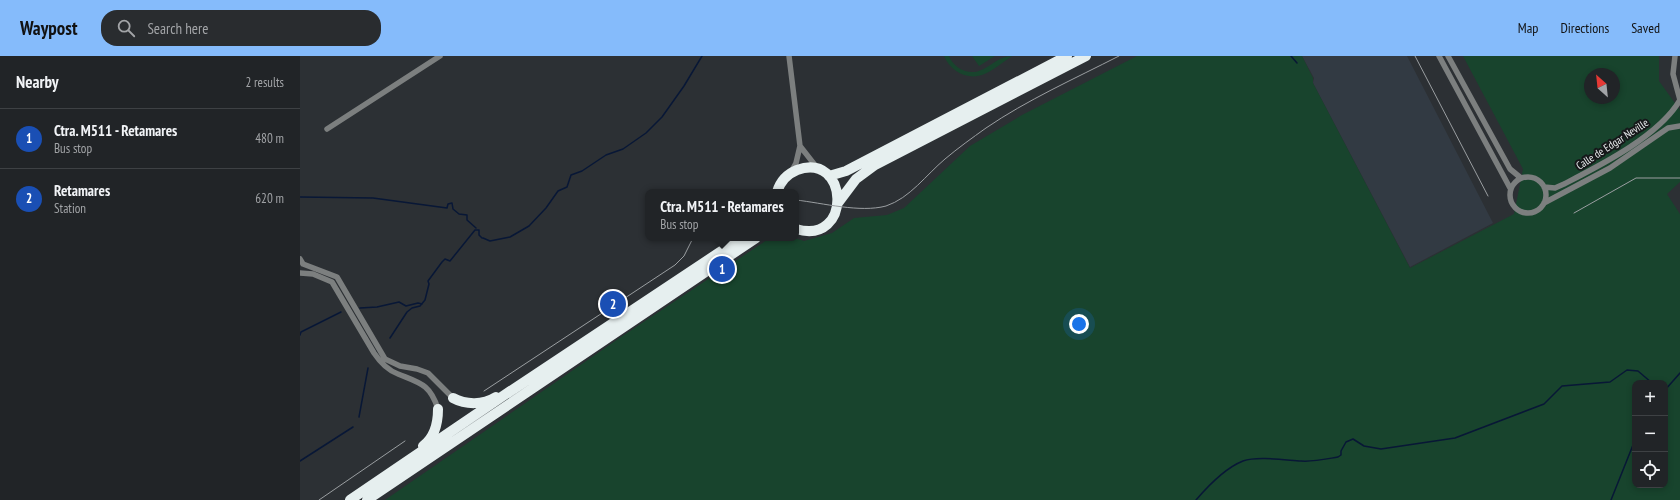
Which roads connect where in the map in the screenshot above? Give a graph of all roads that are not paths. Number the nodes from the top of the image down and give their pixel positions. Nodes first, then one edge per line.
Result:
1 (440, 56) edge
2 (789, 56) edge
3 (1067, 56) edge
4 (1086, 56) edge
5 (1439, 56) edge
6 (1448, 56) edge
7 (1676, 56) edge
8 (1680, 100) edge
9 (1680, 126) edge
10 (327, 129) dead end
11 (800, 146) junction
12 (819, 170) junction
13 (791, 173) junction
14 (828, 176) junction
15 (1521, 178) junction
16 (1544, 187) junction
17 (1510, 188) junction
18 (778, 189) edge
19 (838, 203) junction
20 (1544, 203) junction
21 (799, 229) edge
22 (736, 241) edge
23 (752, 241) edge
24 (302, 262) edge
25 (300, 273) edge
26 (337, 277) junction
27 (332, 282) junction
28 (509, 392) junction
29 (453, 398) joint
30 (438, 409) joint
31 (395, 469) junction
32 (350, 500) edge
33 (367, 500) edge

1 - 10 street
2 - 11 street
3 - 14 highway
4 - 19 highway
5 - 17 street
6 - 15 street
7 - 8 street
8 - 16 street, Calle de Edgar Neville
9 - 20 street, Calle de Edgar Neville
11 - 12 street
11 - 13 street
12 - 13 highway
12 - 14 highway
13 - 18 highway
14 - 19 highway
15 - 16 street
15 - 17 street
16 - 20 street
17 - 20 street
19 - 21 highway
22 - 28 highway
23 - 33 highway
24 - 25 street
24 - 26 street
25 - 27 street
26 - 27 street
26 - 29 street
27 - 30 street
28 - 29 highway
28 - 31 highway
30 - 31 highway
31 - 32 highway

